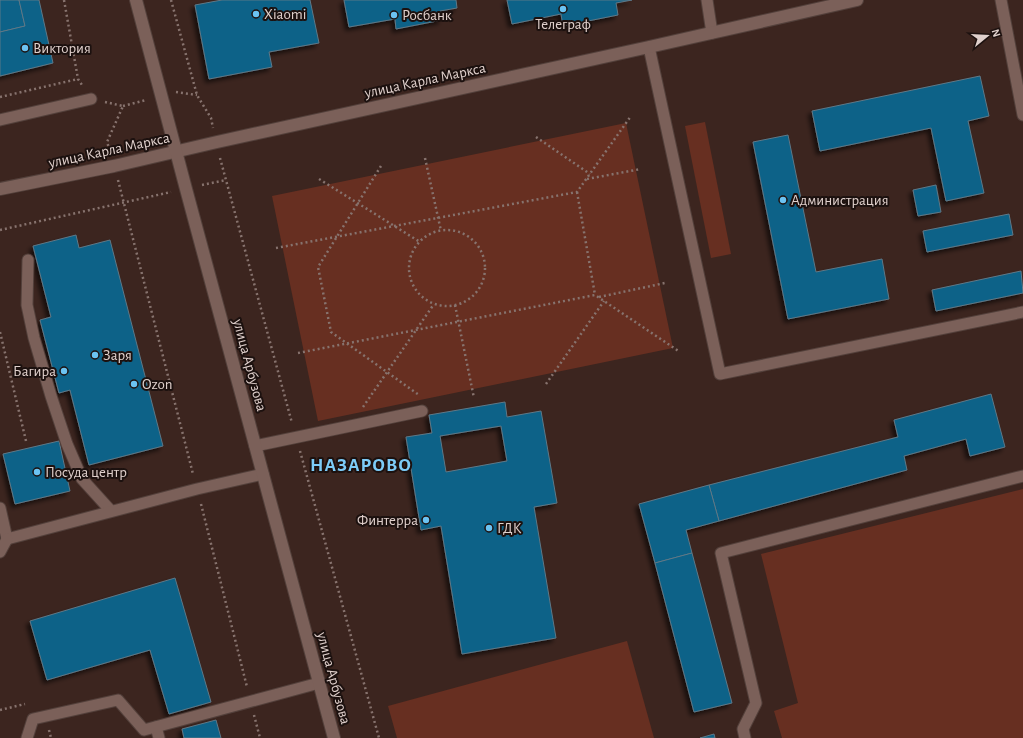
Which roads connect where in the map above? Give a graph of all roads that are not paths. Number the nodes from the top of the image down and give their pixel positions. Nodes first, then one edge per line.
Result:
1 (136, 0) edge
2 (707, 0) edge
3 (857, 0) edge
4 (1001, 0) edge
5 (712, 33) junction
6 (649, 48) junction
7 (91, 99) dead end
8 (1023, 115) edge
9 (0, 120) edge
10 (176, 152) junction
11 (0, 189) edge
12 (28, 260) dead end
13 (1023, 312) edge
14 (422, 411) dead end
15 (255, 446) junction
16 (263, 474) junction
17 (1023, 476) edge
18 (111, 511) junction
19 (0, 514) edge
20 (3, 546) edge
21 (319, 683) junction
22 (156, 727) junction
23 (28, 738) edge
24 (159, 738) edge
25 (334, 738) edge
26 (745, 738) edge

1 - 10 street, улица Арбузова
2 - 5 lane
3 - 5 street, улица Карла Маркса
4 - 8 lane
5 - 6 street, улица Карла Маркса
6 - 10 street, улица Карла Маркса
6 - 13 lane
7 - 9 lane
10 - 11 street, улица Карла Маркса
10 - 15 street, улица Арбузова
12 - 18 lane
14 - 15 lane
15 - 16 street, улица Арбузова
16 - 18 lane
16 - 21 street, улица Арбузова
17 - 26 lane
18 - 20 lane
19 - 20 lane
21 - 22 lane
21 - 25 street, улица Арбузова
22 - 23 lane
22 - 24 lane

